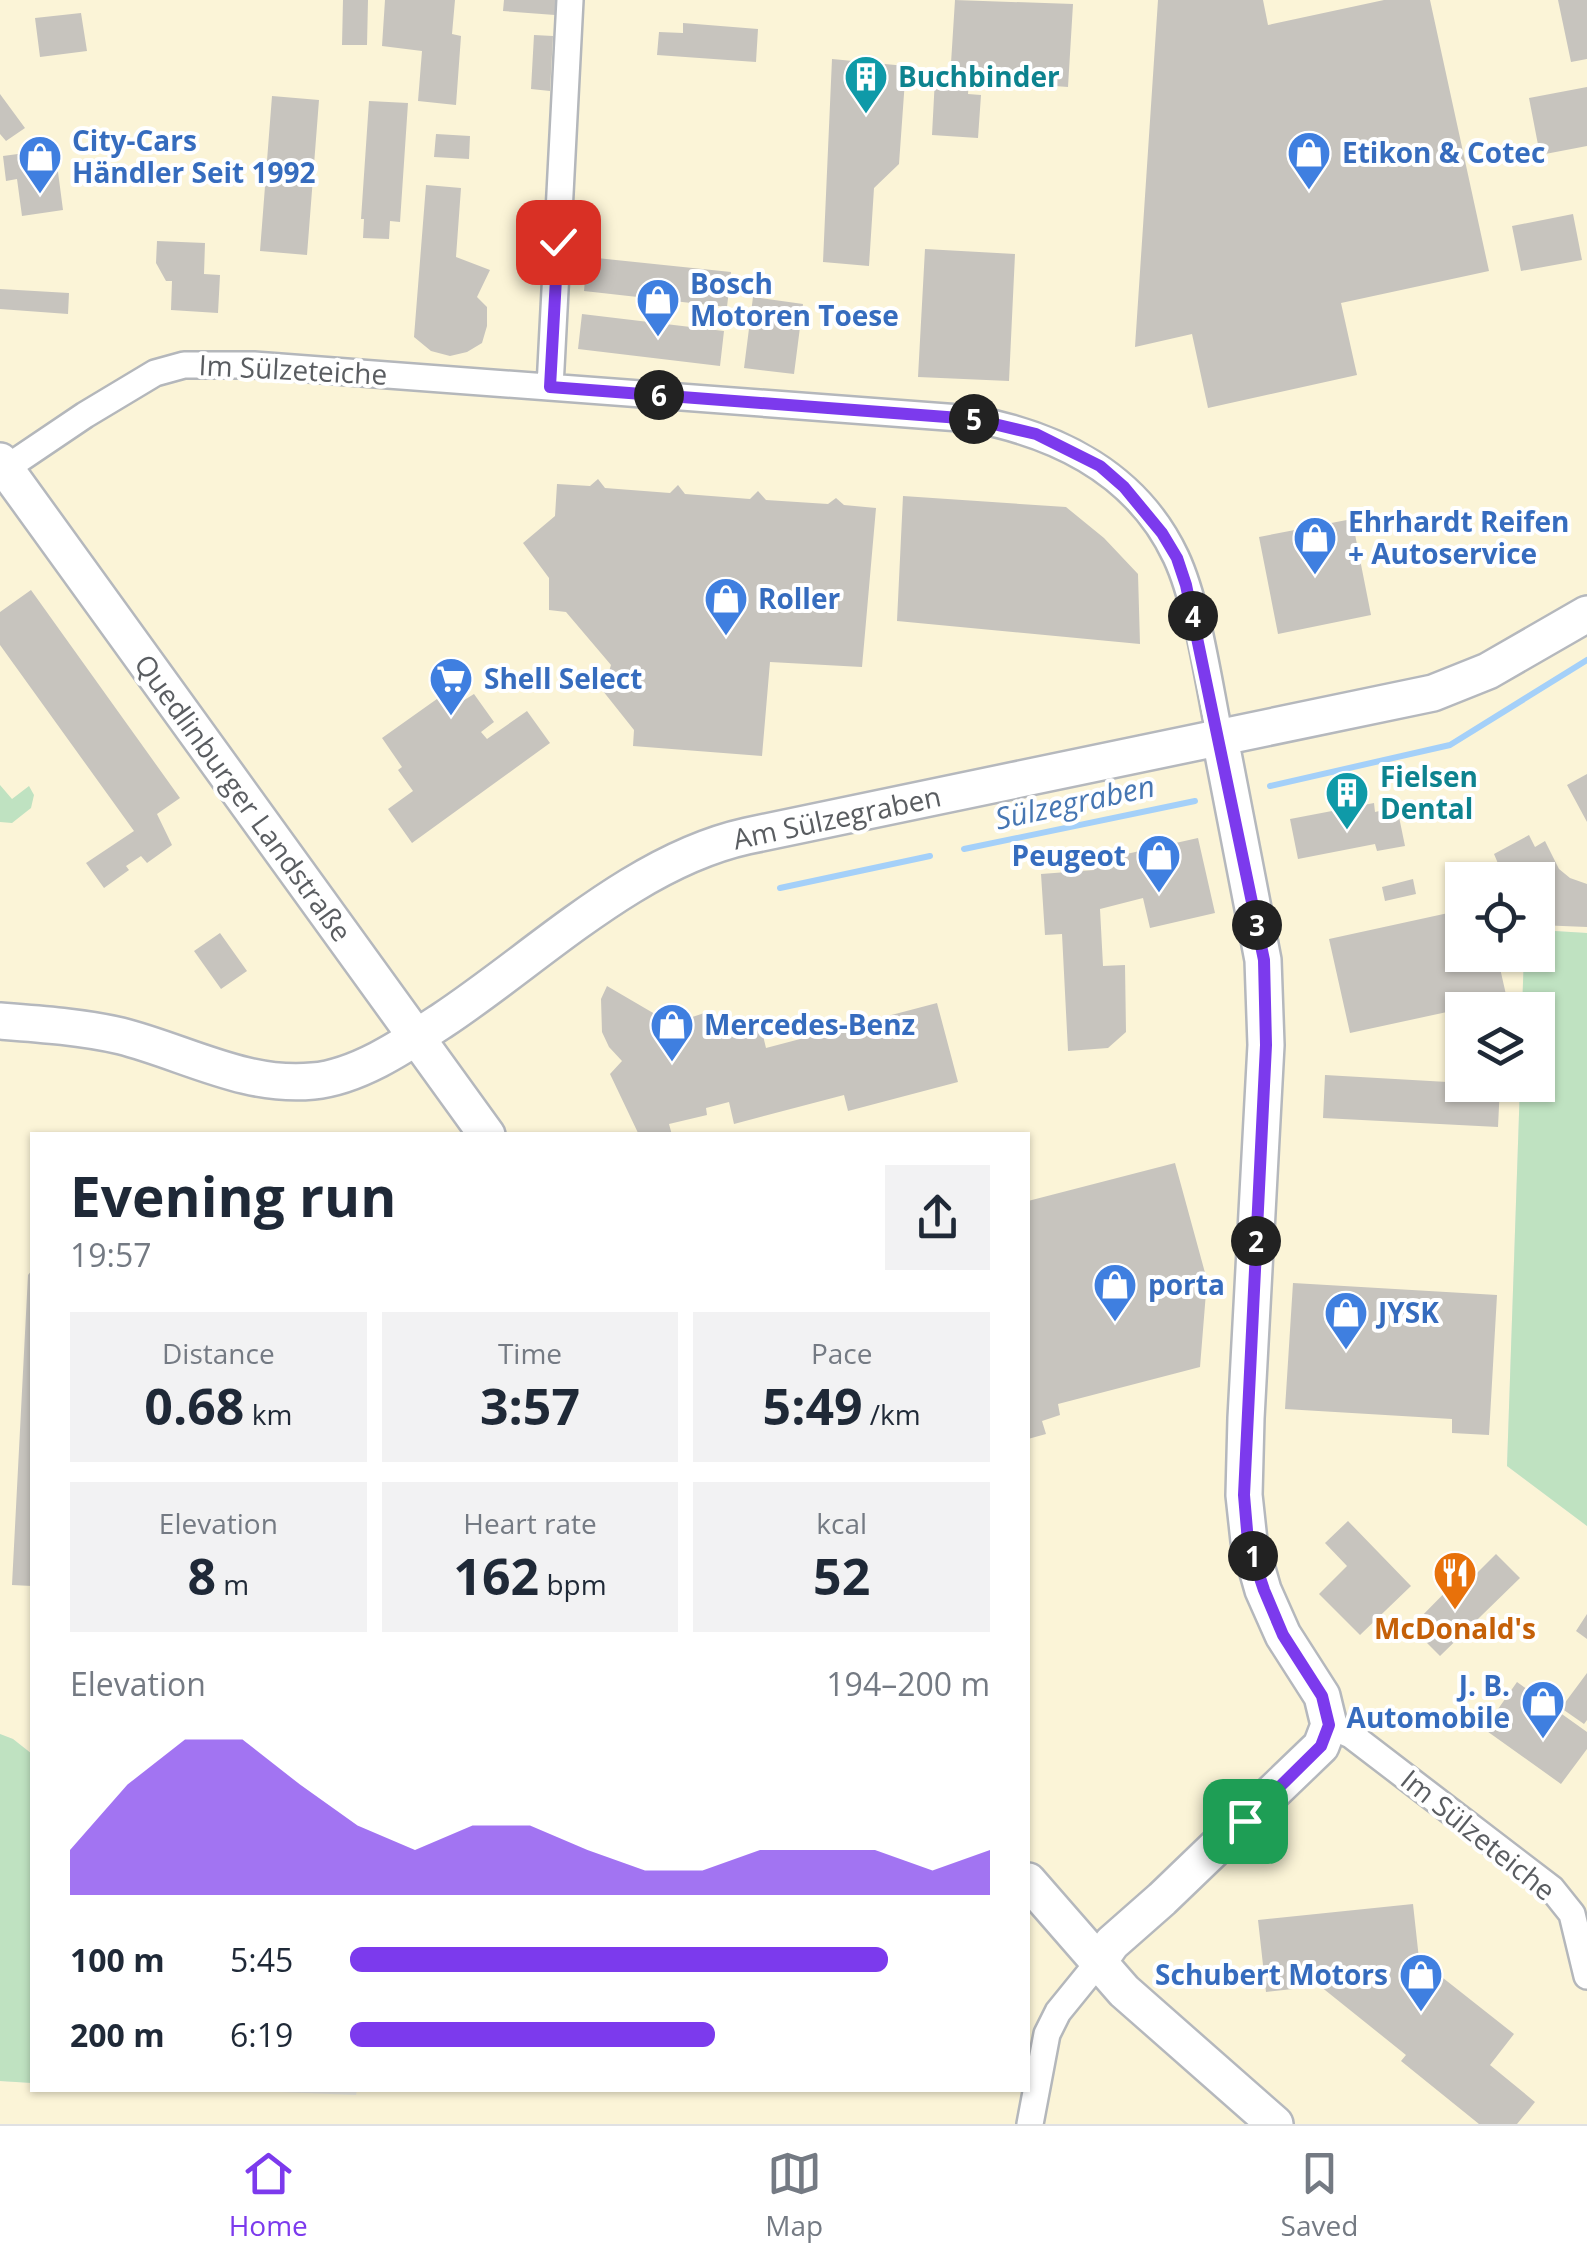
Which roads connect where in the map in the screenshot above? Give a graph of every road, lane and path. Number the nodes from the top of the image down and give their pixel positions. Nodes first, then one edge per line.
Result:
1 (570, 0) edge
2 (550, 387) junction
3 (3, 465) edge
4 (1587, 614) edge
5 (1220, 738) junction
6 (0, 1021) edge
7 (416, 1038) junction
8 (485, 1132) edge
9 (1329, 1725) junction
10 (1030, 1883) edge
11 (1097, 1964) junction
12 (1587, 1976) edge
13 (1030, 2124) edge
14 (1275, 2124) edge

1 - 2 street
2 - 3 street, Im Sülzeteiche
2 - 5 street, Im Sülzeteiche
3 - 7 street, Quedlinburger Landstraße
4 - 5 street, Am Sülzegraben
5 - 7 street, Am Sülzegraben
5 - 9 street, Im Sülzeteiche
6 - 7 street, Am Sülzegraben
7 - 8 street, Quedlinburger Landstraße
9 - 11 street
9 - 12 street, Im Sülzeteiche
10 - 11 street
11 - 13 street
11 - 14 street

